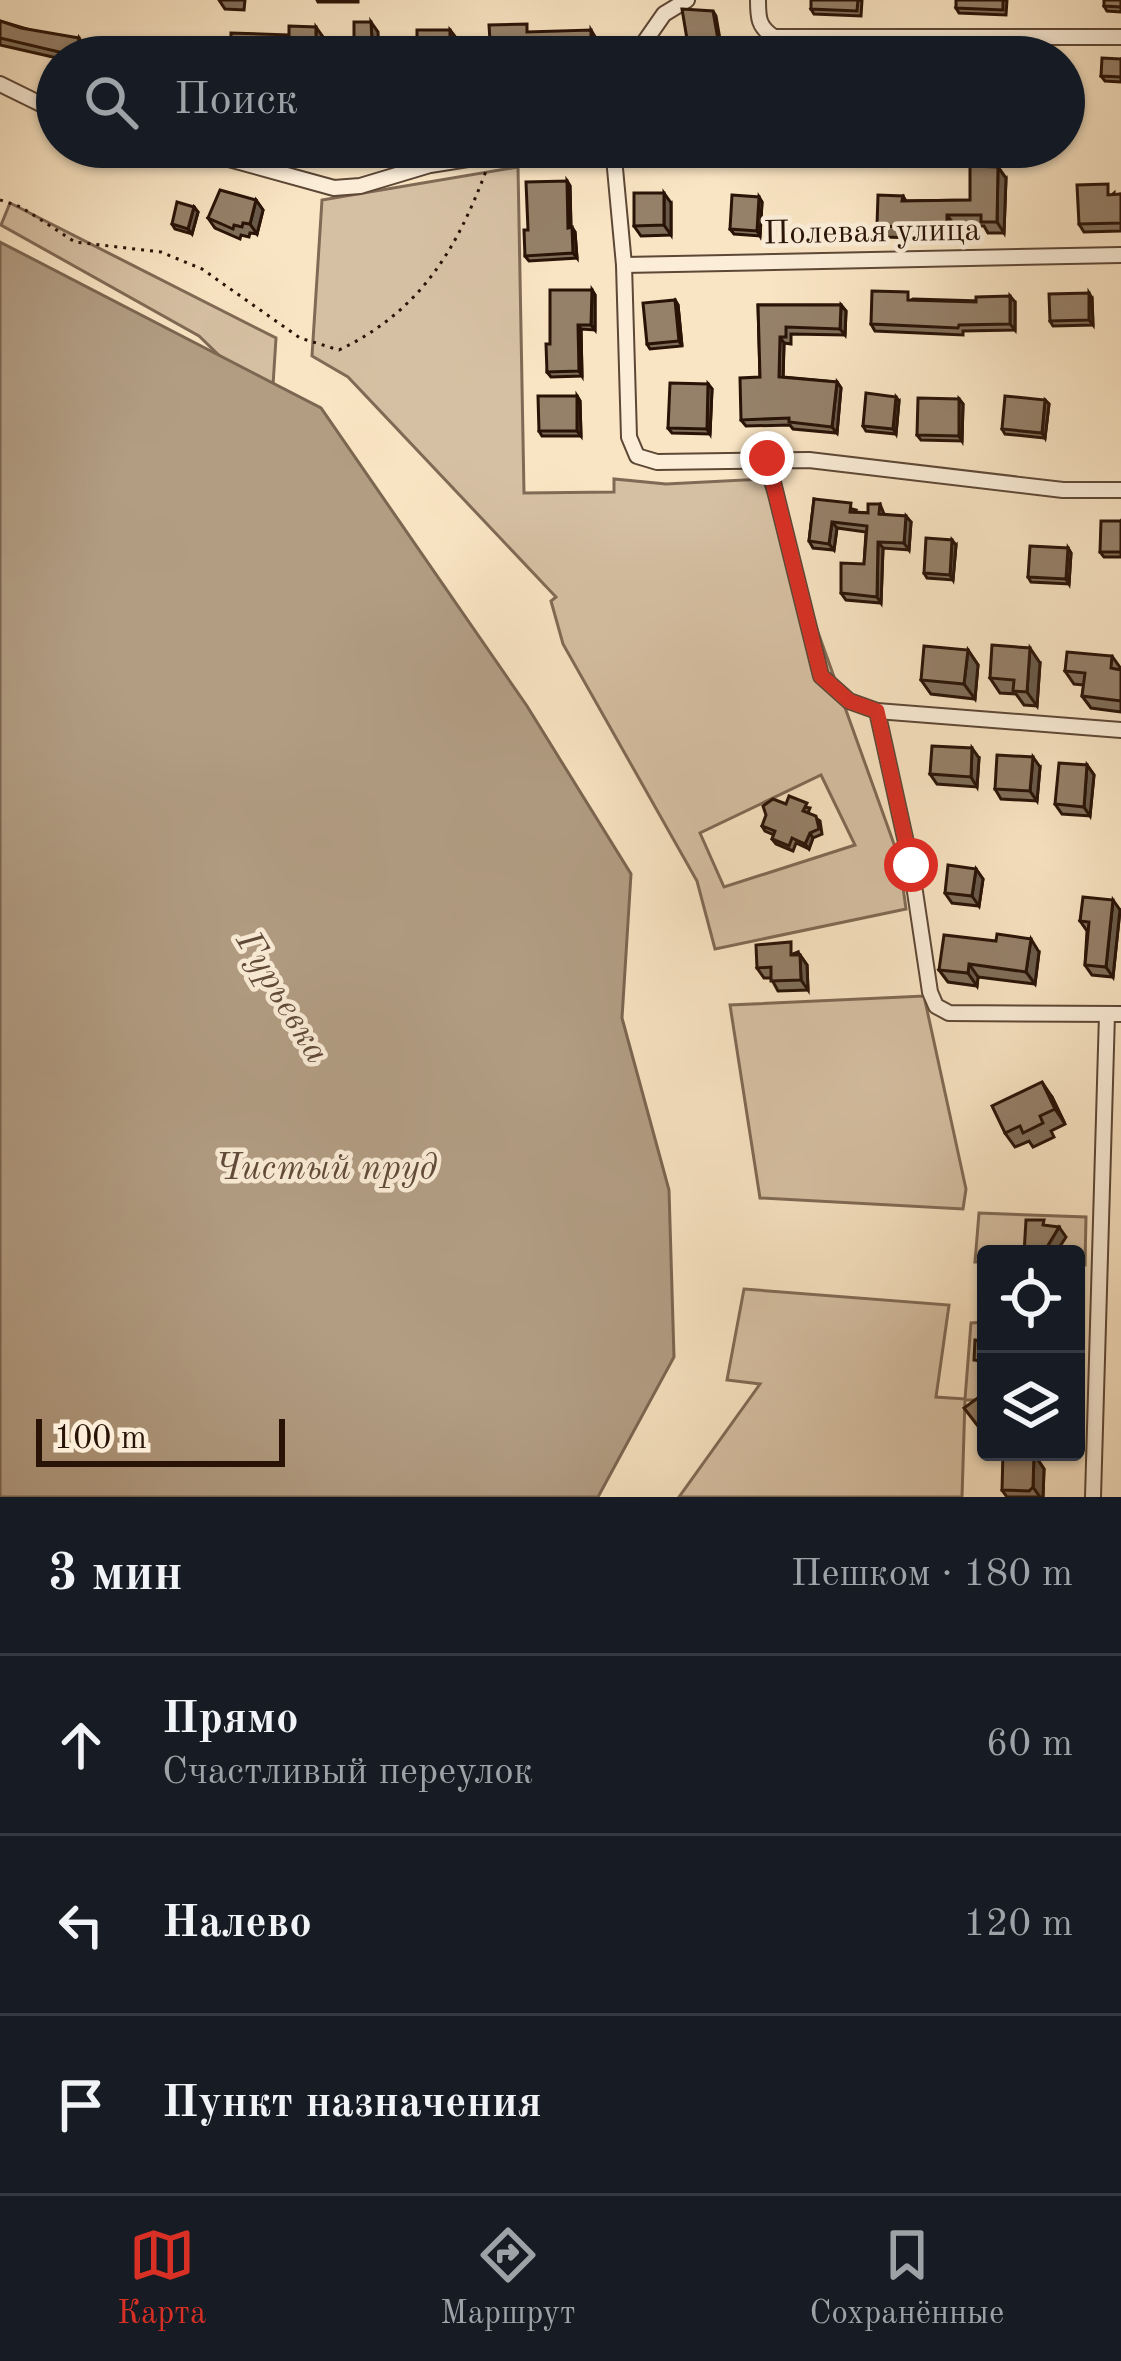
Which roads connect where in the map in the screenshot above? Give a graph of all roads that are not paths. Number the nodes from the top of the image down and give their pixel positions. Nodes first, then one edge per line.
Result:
1 (687, 0) edge
2 (758, 0) edge
3 (649, 36) edge
4 (772, 36) edge
5 (1085, 37) edge
6 (1121, 37) edge
7 (0, 84) edge
8 (36, 102) edge
9 (261, 168) edge
10 (420, 168) edge
11 (615, 168) edge
12 (1121, 255) edge
13 (624, 265) junction
14 (767, 458) junction
15 (1121, 490) edge
16 (877, 711) junction
17 (1121, 730) edge
18 (1114, 1014) edge
19 (1093, 1497) edge

1 - 3 street
2 - 4 street
5 - 6 street
7 - 8 street
9 - 10 street
11 - 13 street
12 - 13 street, Полевая улица
13 - 14 street
14 - 15 street
14 - 16 street
16 - 17 street
16 - 18 street
18 - 19 street

